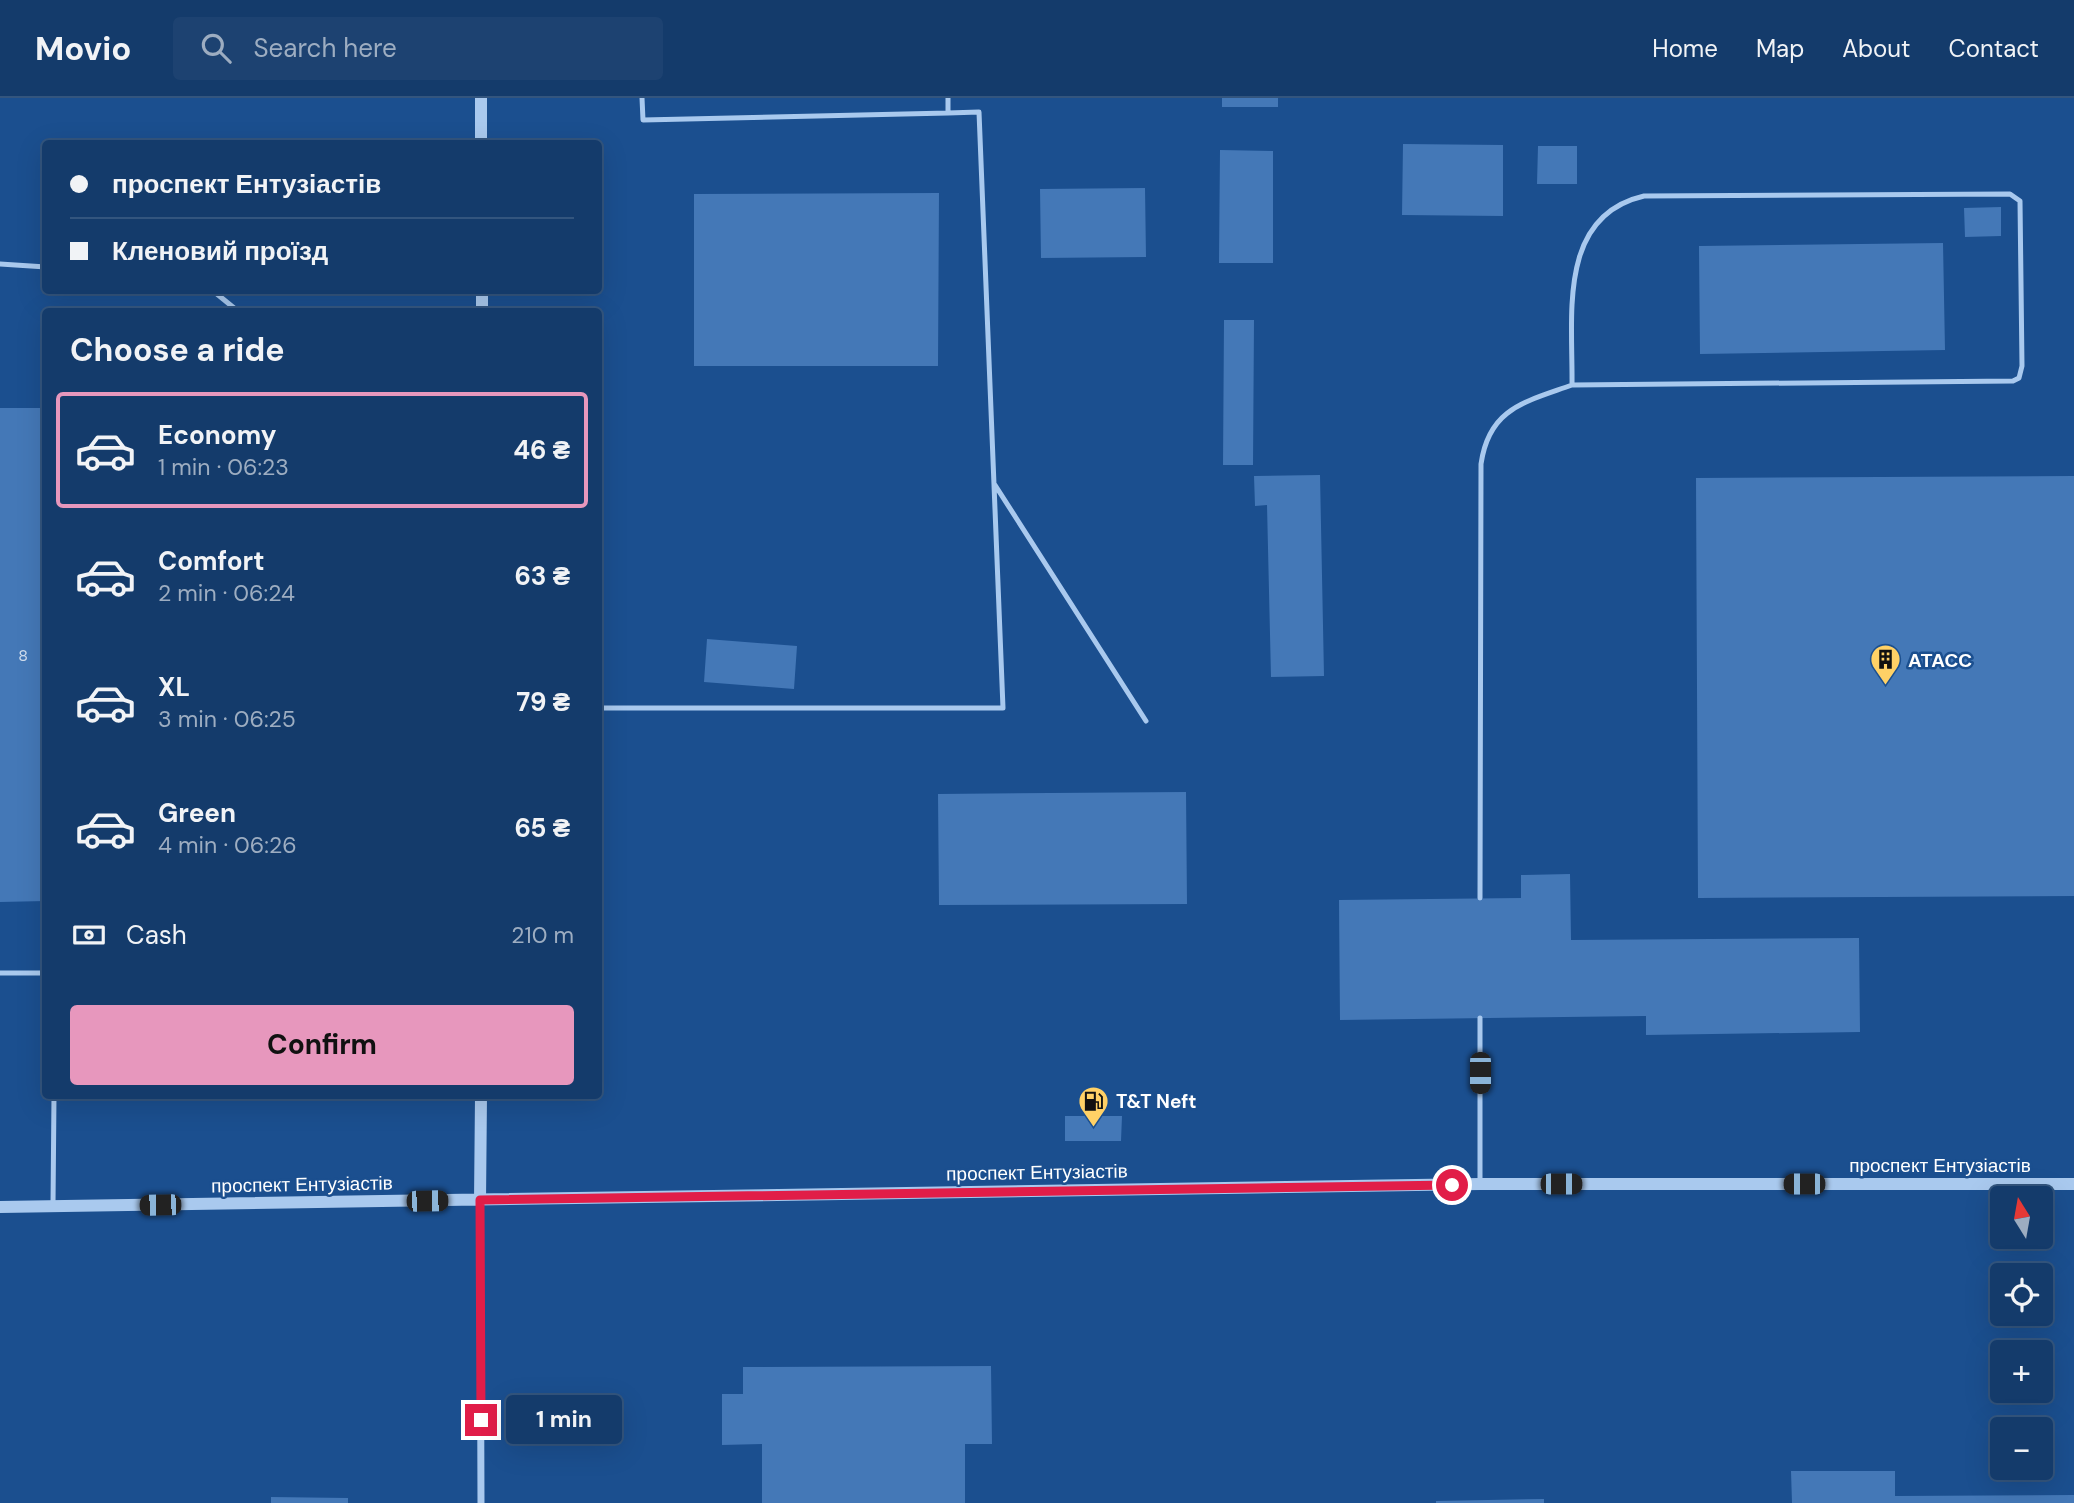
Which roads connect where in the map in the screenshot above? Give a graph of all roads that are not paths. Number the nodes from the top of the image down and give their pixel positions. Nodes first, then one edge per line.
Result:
1 (481, 98) edge
2 (642, 98) edge
3 (948, 98) edge
4 (948, 113) junction
5 (481, 140) edge
6 (0, 264) edge
7 (42, 267) edge
8 (217, 294) edge
9 (234, 308) edge
10 (1572, 385) junction
11 (994, 482) junction
12 (602, 708) edge
13 (1146, 721) dead end
14 (1480, 898) dead end
15 (0, 973) edge
16 (42, 973) edge
17 (1480, 1018) dead end
18 (54, 1099) edge
19 (481, 1099) edge
20 (1480, 1184) junction
21 (2074, 1184) edge
22 (480, 1200) junction
23 (53, 1206) junction
24 (0, 1207) edge
25 (481, 1503) edge

1 - 5 street
2 - 4 lane
3 - 4 lane
4 - 11 lane
6 - 7 lane
8 - 9 lane
10 - 10 lane
10 - 14 lane
11 - 12 lane
11 - 13 lane
15 - 16 lane
17 - 20 lane
18 - 23 lane
19 - 22 street
20 - 21 street, проспект Ентузіастів
20 - 22 street, проспект Ентузіастів
22 - 23 street, проспект Ентузіастів
22 - 25 street
23 - 24 street, проспект Ентузіастів

